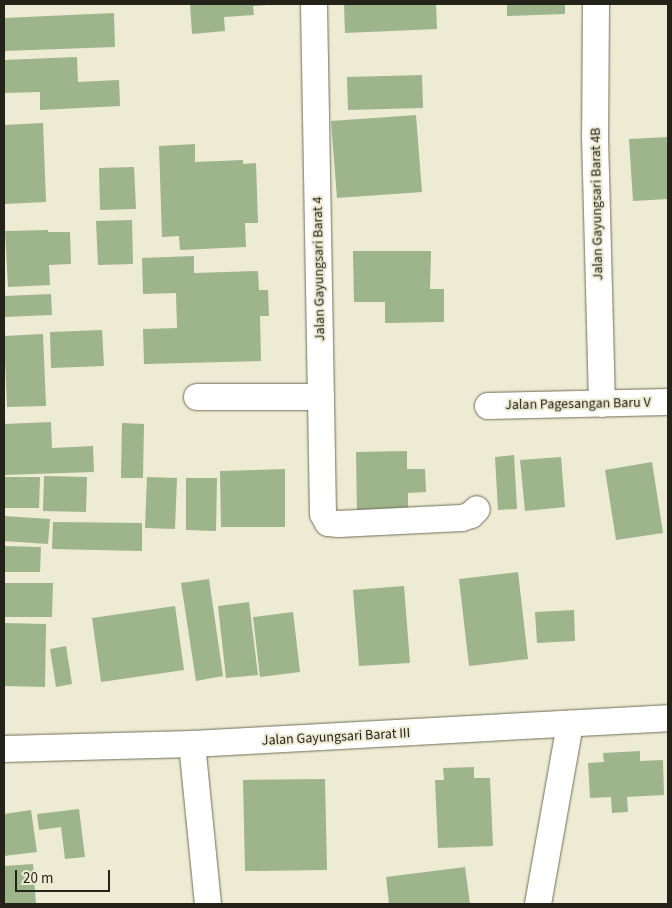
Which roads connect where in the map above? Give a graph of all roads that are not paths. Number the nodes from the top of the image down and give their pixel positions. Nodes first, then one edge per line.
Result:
1 (314, 4) edge
2 (596, 4) edge
3 (197, 397) dead end
4 (321, 397) junction
5 (668, 402) edge
6 (602, 404) junction
7 (488, 406) dead end
8 (477, 509) dead end
9 (668, 718) edge
10 (570, 724) junction
11 (192, 744) junction
12 (4, 749) edge
13 (208, 904) edge
14 (538, 904) edge

1 - 4 street, Jalan Gayungsari Barat 4
2 - 6 street, Jalan Gayungsari Barat 4B
3 - 4 street
4 - 8 street, Jalan Gayungsari Barat 4
5 - 6 street, Jalan Pagesangan Baru V
6 - 7 street, Jalan Pagesangan Baru V
9 - 10 street, Jalan Gayungsari Barat III
10 - 11 street, Jalan Gayungsari Barat III
10 - 14 street
11 - 12 street, Jalan Gayungsari Barat III
11 - 13 street

